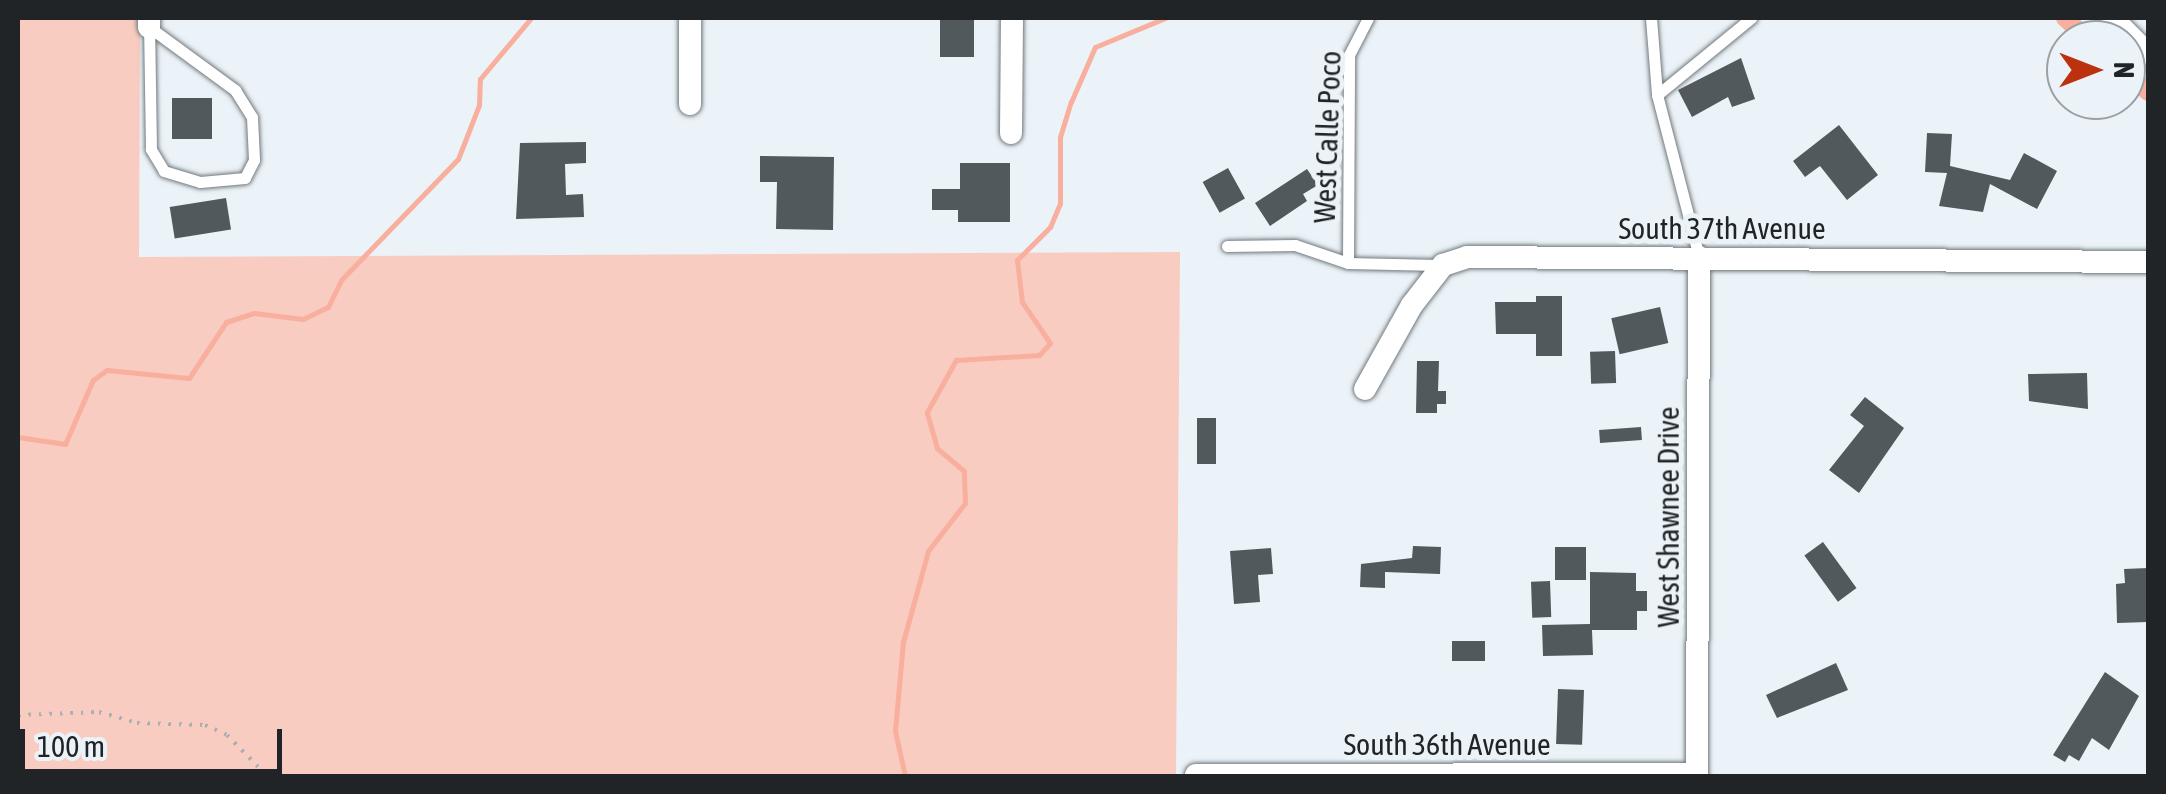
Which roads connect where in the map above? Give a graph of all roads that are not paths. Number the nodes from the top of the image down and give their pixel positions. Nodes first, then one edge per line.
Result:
1 (690, 18) edge
2 (1012, 18) edge
3 (1368, 18) edge
4 (1651, 18) edge
5 (1751, 18) edge
6 (2112, 18) edge
7 (149, 22) edge
8 (2148, 54) edge
9 (1657, 95) junction
10 (690, 104) dead end
11 (1011, 133) dead end
12 (1227, 246) dead end
13 (1699, 257) junction
14 (2148, 262) edge
15 (1348, 263) junction
16 (1443, 265) junction
17 (1365, 388) dead end
18 (1196, 775) edge
19 (1697, 775) edge

1 - 10 street
2 - 11 street
3 - 15 lane, West Calle Poco
4 - 9 lane
5 - 9 lane
6 - 8 street
7 - 7 lane
9 - 13 lane
12 - 15 lane
13 - 14 street, South 37th Avenue
13 - 16 street, South 37th Avenue
13 - 19 street, West Shawnee Drive
15 - 16 lane
16 - 17 street
18 - 19 street, South 36th Avenue

